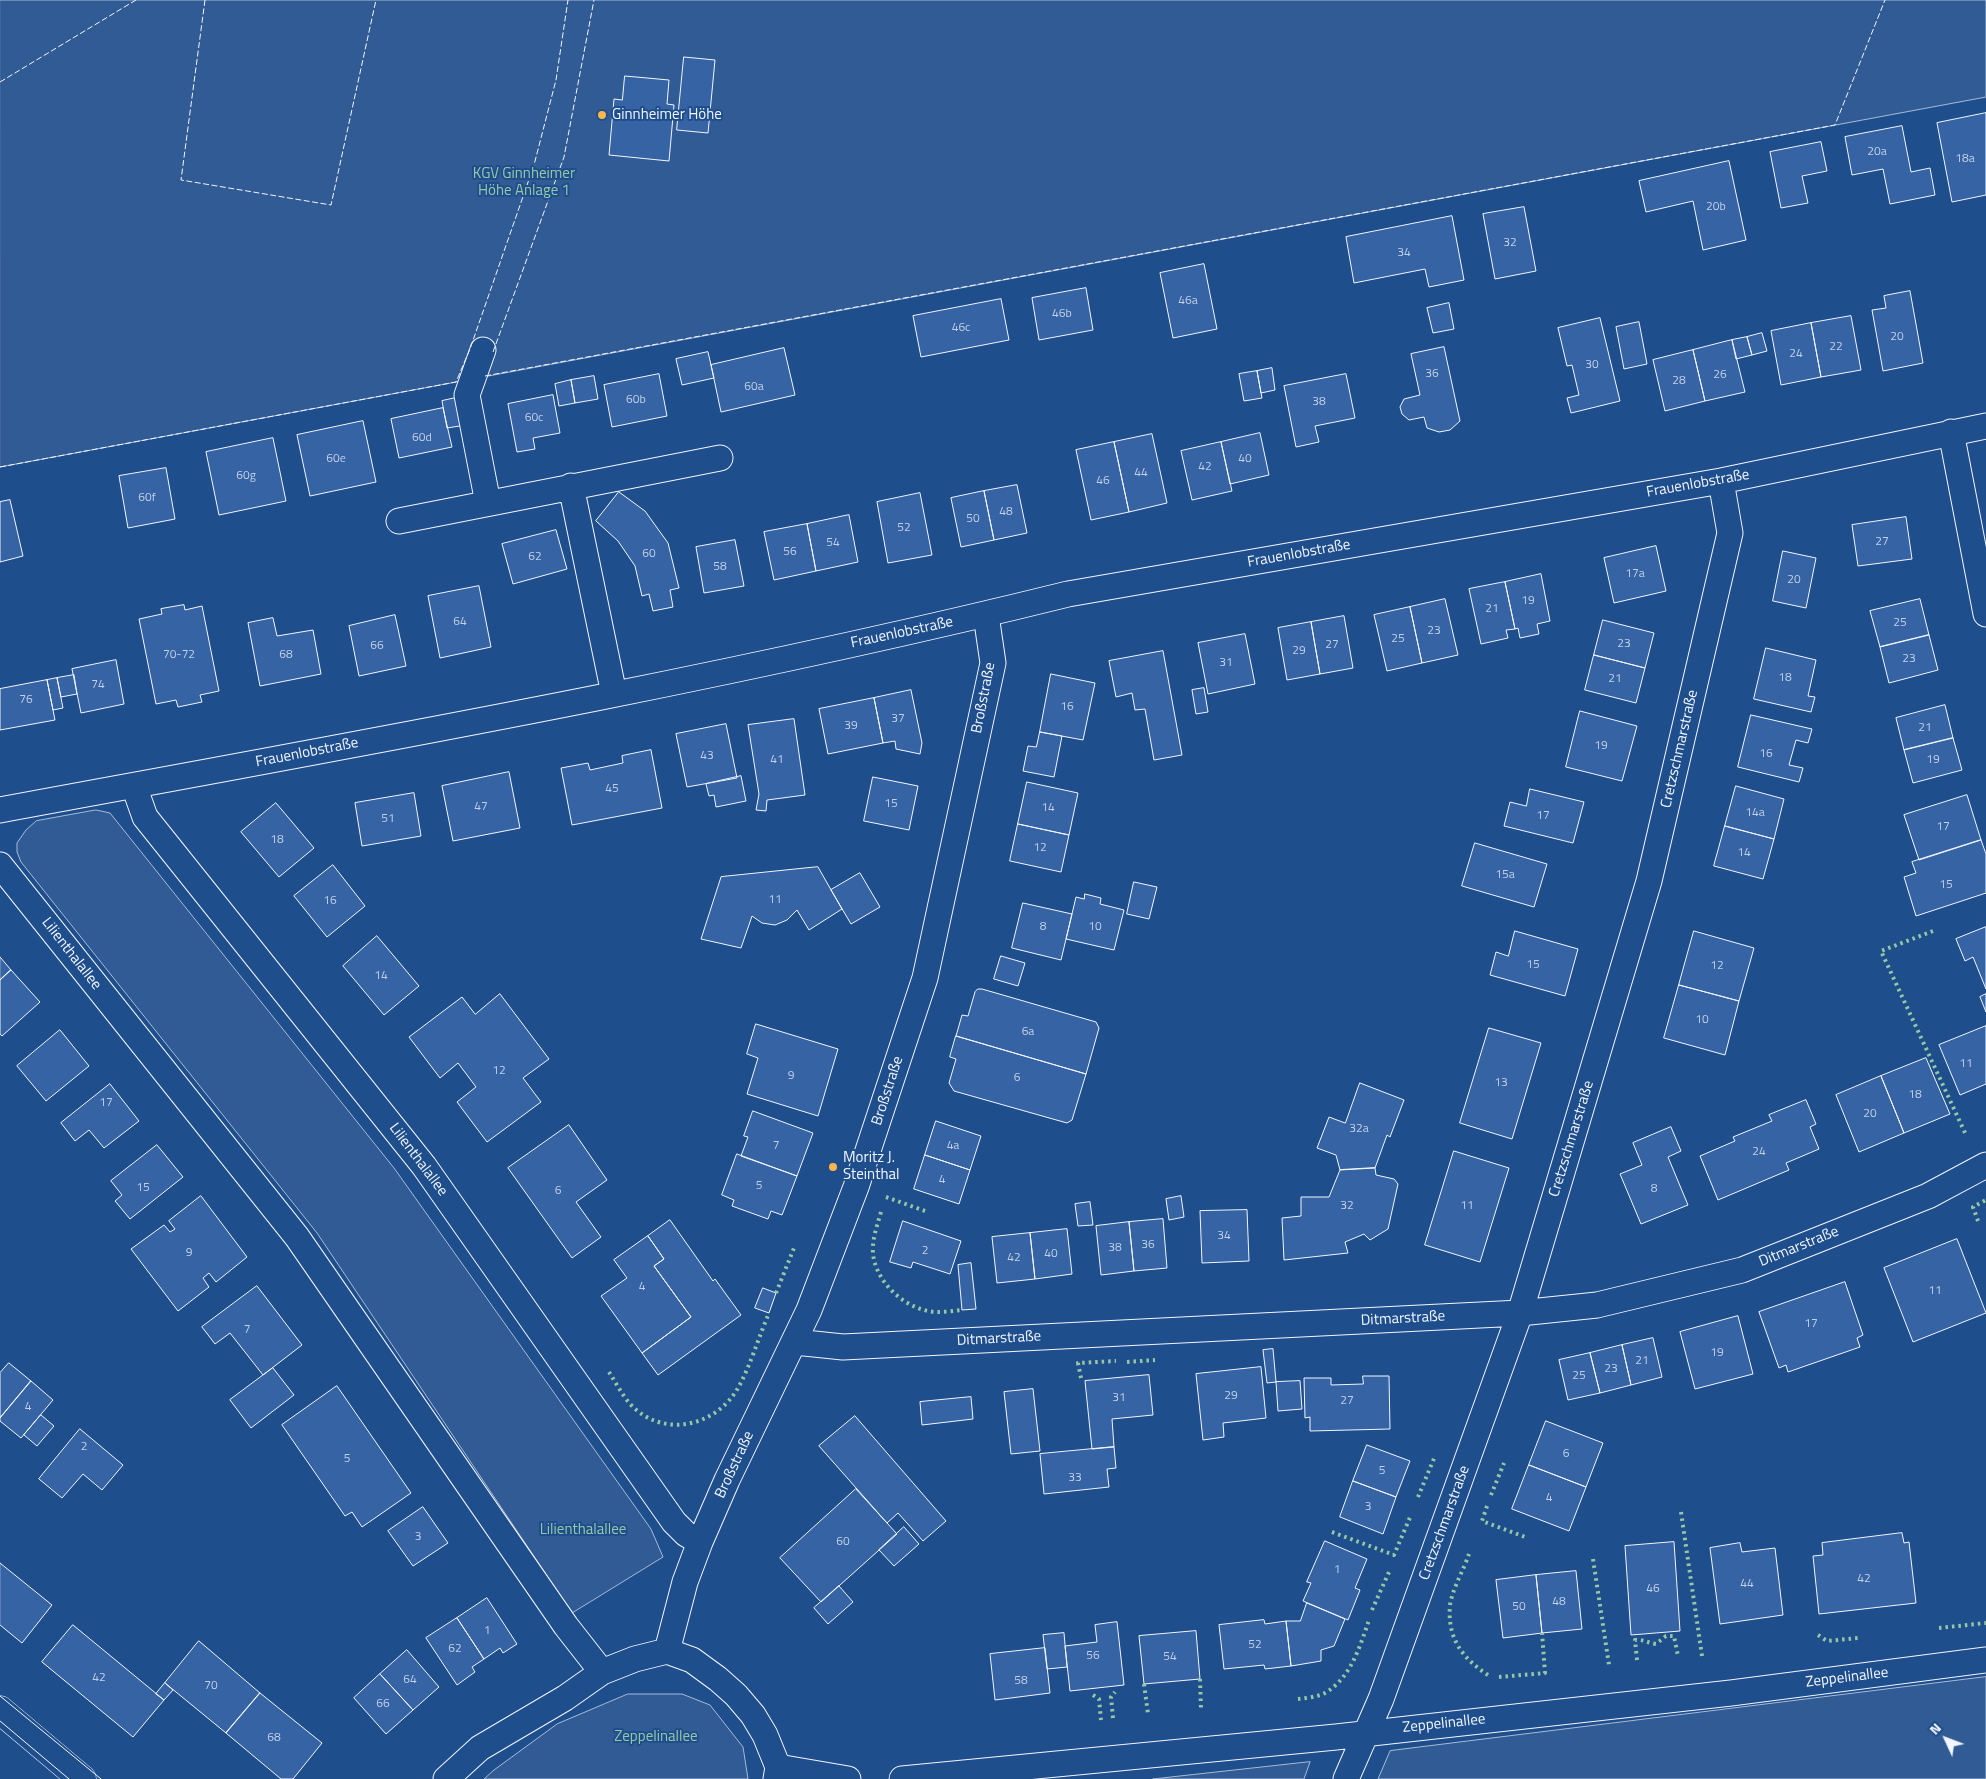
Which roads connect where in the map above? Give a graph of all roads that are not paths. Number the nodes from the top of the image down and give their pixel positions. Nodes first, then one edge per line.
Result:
1 (483, 350) dead end
2 (1986, 426) edge
3 (1951, 432) junction
4 (720, 458) dead end
5 (1721, 481) junction
6 (570, 486) junction
7 (488, 503) junction
8 (399, 521) dead end
9 (1986, 614) edge
10 (986, 615) junction
11 (614, 694) junction
12 (134, 786) junction
13 (0, 810) edge
14 (0, 865) edge
15 (1986, 1166) edge
16 (1520, 1313) junction
17 (795, 1342) junction
18 (700, 1542) junction
19 (667, 1651) junction
20 (1986, 1660) edge
21 (602, 1672) junction
22 (0, 1710) edge
23 (1366, 1733) junction
24 (777, 1773) edge
25 (82, 1779) edge
26 (446, 1779) edge
27 (848, 1779) edge
28 (902, 1779) edge
29 (1346, 1779) edge

1 - 7 street
2 - 3 street, Frauenlobstraße
3 - 5 street, Frauenlobstraße
3 - 9 street
4 - 6 street
5 - 10 street, Frauenlobstraße
5 - 16 street, Cretzschmarstraße
6 - 7 street
6 - 11 street
7 - 8 street
10 - 11 street, Frauenlobstraße
10 - 17 street, Broßstraße
11 - 12 street, Frauenlobstraße
12 - 13 street, Frauenlobstraße
12 - 18 street, Lilienthalallee
14 - 21 street, Lilienthalallee
15 - 16 street, Ditmarstraße
16 - 17 street, Ditmarstraße
16 - 23 street, Cretzschmarstraße
17 - 18 street, Broßstraße
18 - 19 street
19 - 21 street
19 - 24 street
20 - 23 street, Zeppelinallee
21 - 26 street
22 - 25 street
23 - 28 street, Zeppelinallee
23 - 29 street, Cretzschmarstraße
24 - 27 street

